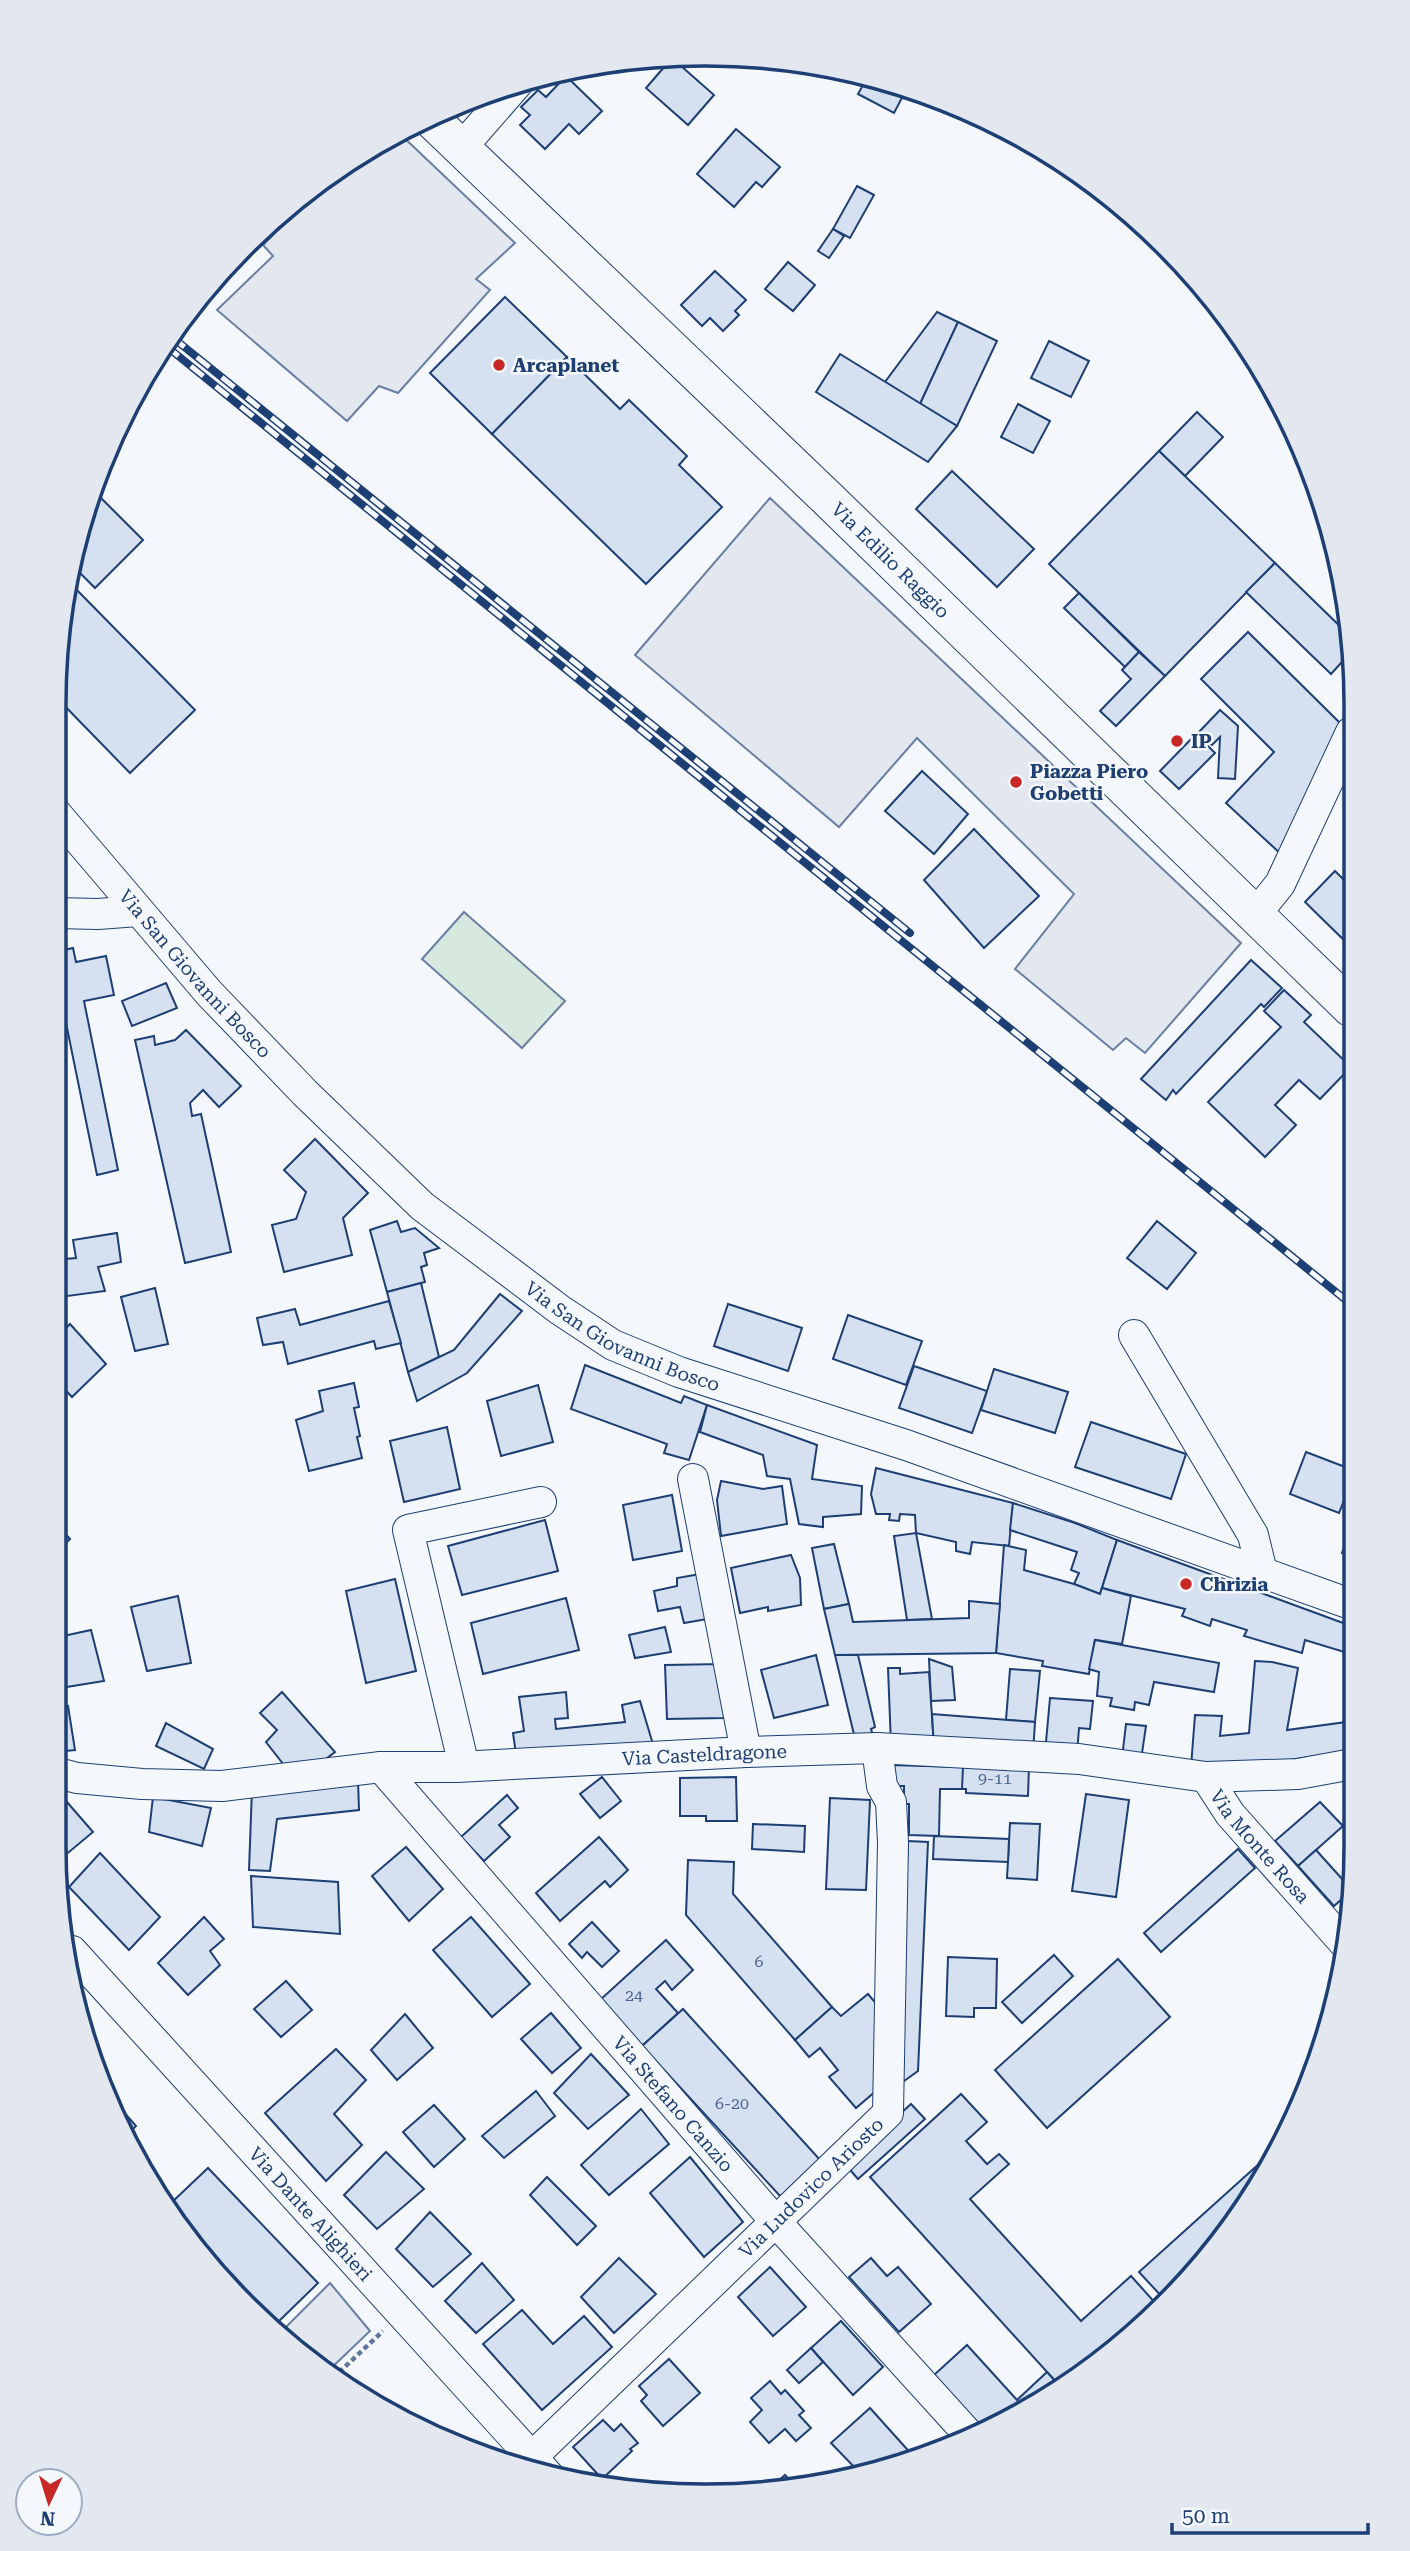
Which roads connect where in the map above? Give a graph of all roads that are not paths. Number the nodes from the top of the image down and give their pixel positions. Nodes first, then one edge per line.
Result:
1 (504, 99) edge
2 (438, 125) edge
3 (462, 147) junction
4 (1344, 747) edge
5 (66, 824) edge
6 (138, 911) junction
7 (66, 913) edge
8 (1255, 915) junction
9 (1344, 1000) edge
10 (1134, 1335) dead end
11 (693, 1479) dead end
12 (541, 1502) dead end
13 (1262, 1572) junction
14 (1344, 1602) edge
15 (877, 1748) junction
16 (746, 1752) junction
17 (464, 1766) junction
18 (1344, 1766) edge
19 (381, 1767) junction
20 (66, 1775) edge
21 (1206, 1777) junction
22 (1337, 1935) edge
23 (76, 1956) edge
24 (776, 2222) junction
25 (964, 2429) edge
26 (538, 2462) edge
27 (543, 2464) edge

1 - 3 street
2 - 3 main road, Via Edilio Raggio
3 - 8 main road, Via Edilio Raggio
4 - 8 street
5 - 6 street, Via San Giovanni Bosco
6 - 7 street
6 - 13 street, Via San Giovanni Bosco
8 - 9 main road, Via Edilio Raggio
10 - 13 street
11 - 16 street
12 - 17 street
13 - 14 street, Via San Giovanni Bosco
15 - 16 street, Via Casteldragone
15 - 21 street, Via Casteldragone
15 - 24 street, Via Ludovico Ariosto
16 - 17 street, Via Casteldragone
17 - 19 street, Via Casteldragone
18 - 21 street, Via Casteldragone
19 - 20 street, Via Casteldragone
19 - 24 street, Via Stefano Canzio
21 - 22 street, Via Monte Rosa
23 - 26 street, Via Dante Alighieri
24 - 25 street, Via Stefano Canzio
24 - 27 street, Via Ludovico Ariosto

